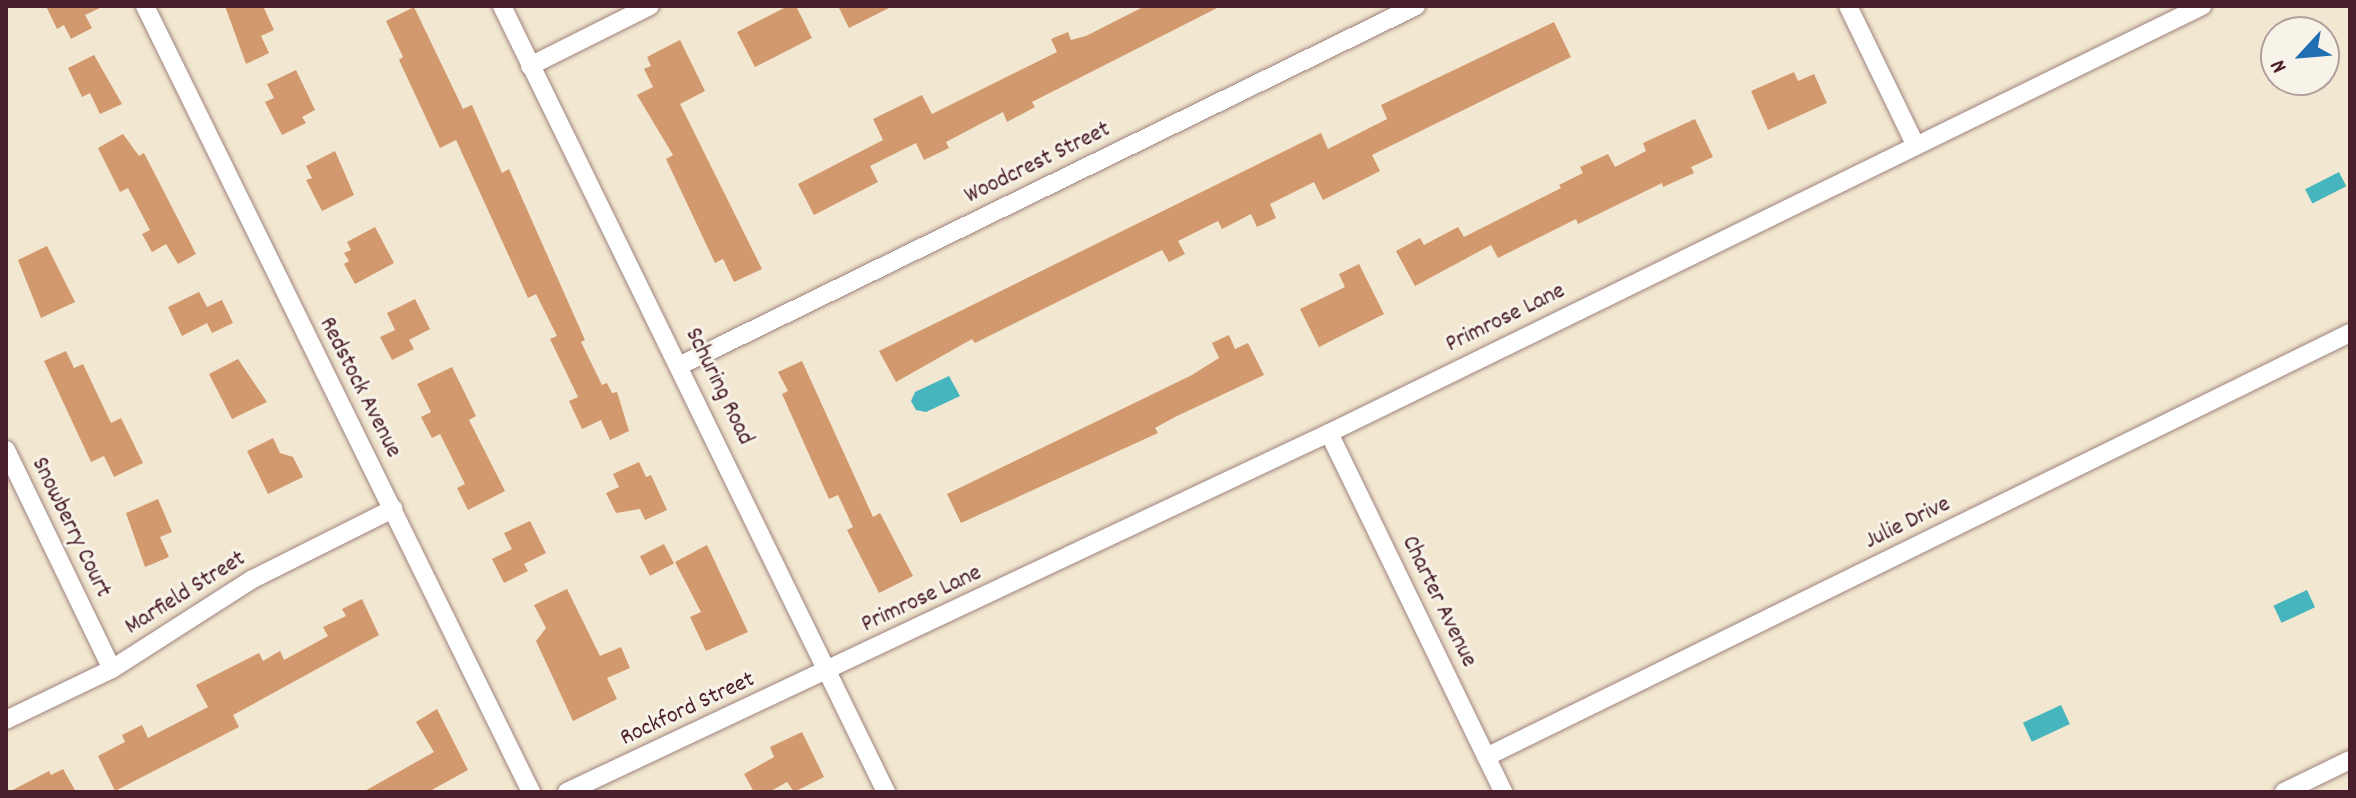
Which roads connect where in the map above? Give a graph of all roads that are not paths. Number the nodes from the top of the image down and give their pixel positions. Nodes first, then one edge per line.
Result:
1 (145, 6) edge
2 (502, 6) edge
3 (650, 6) edge
4 (1416, 6) edge
5 (1848, 6) edge
6 (2202, 6) edge
7 (530, 66) junction
8 (1915, 144) junction
9 (2350, 333) edge
10 (681, 365) junction
11 (1329, 433) junction
12 (6, 450) edge
13 (393, 509) junction
14 (112, 669) junction
15 (828, 671) junction
16 (6, 720) edge
17 (1486, 757) junction
18 (2350, 760) edge
19 (531, 792) edge
20 (567, 792) edge
21 (886, 792) edge
22 (1503, 792) edge
23 (2284, 792) edge

1 - 13 street, Redstock Avenue
2 - 7 street, Schuring Road
3 - 7 street
4 - 10 street, Woodcrest Street
5 - 8 street
6 - 8 street, Primrose Lane
7 - 10 street, Schuring Road
8 - 11 street, Primrose Lane
9 - 17 street, Julie Drive
10 - 15 street, Schuring Road
11 - 15 street, Primrose Lane
11 - 17 street, Charter Avenue
12 - 14 street, Snowberry Court
13 - 14 street, Marfield Street
13 - 19 street, Redstock Avenue
14 - 16 street, Marfield Street
15 - 20 street, Rockford Street
15 - 21 street, Schuring Road
17 - 22 street, Charter Avenue
18 - 23 street

